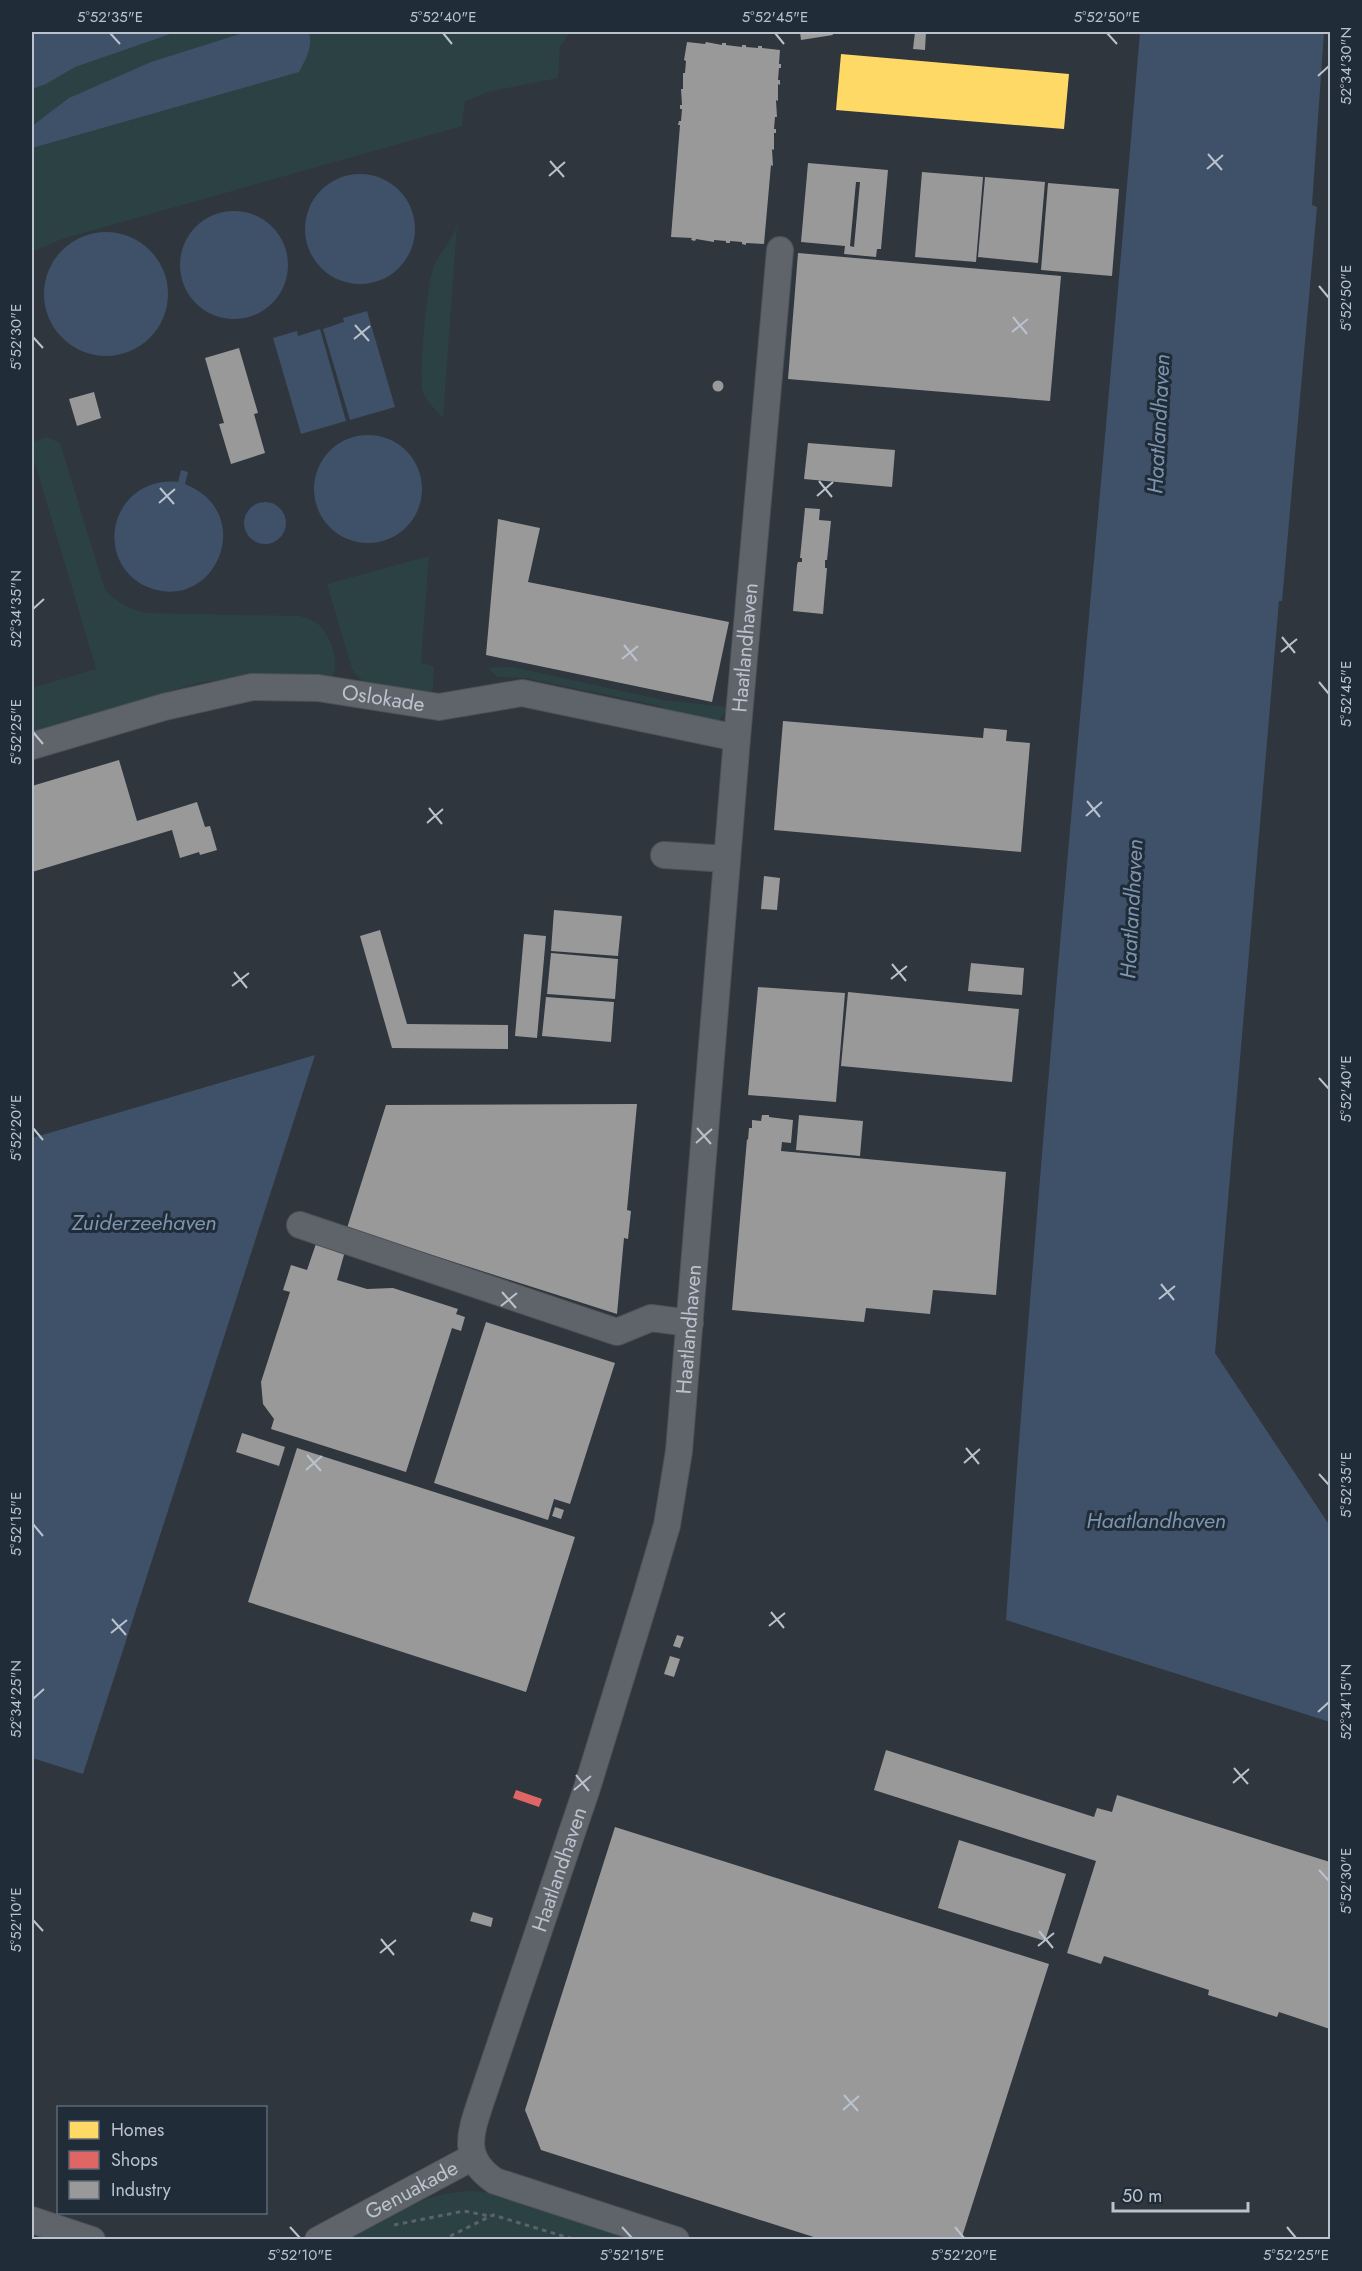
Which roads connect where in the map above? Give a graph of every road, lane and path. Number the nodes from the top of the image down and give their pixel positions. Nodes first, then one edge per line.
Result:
1 (780, 249) dead end
2 (737, 738) junction
3 (32, 746) edge
4 (664, 855) dead end
5 (727, 860) junction
6 (300, 1225) dead end
7 (690, 1323) junction
8 (473, 2157) junction
9 (489, 2216) junction
10 (32, 2220) edge
11 (391, 2226) dead end
12 (92, 2240) edge
13 (318, 2240) edge
14 (442, 2240) edge
15 (576, 2240) edge
16 (676, 2240) edge

1 - 2 street, Haatlandhaven
2 - 3 street, Oslokade
2 - 5 street, Haatlandhaven
4 - 5 street
5 - 7 street, Haatlandhaven
6 - 7 street
7 - 8 street, Haatlandhaven
8 - 13 street, Genuakade
8 - 16 street
9 - 11 path
9 - 14 path
9 - 15 path
10 - 12 street

